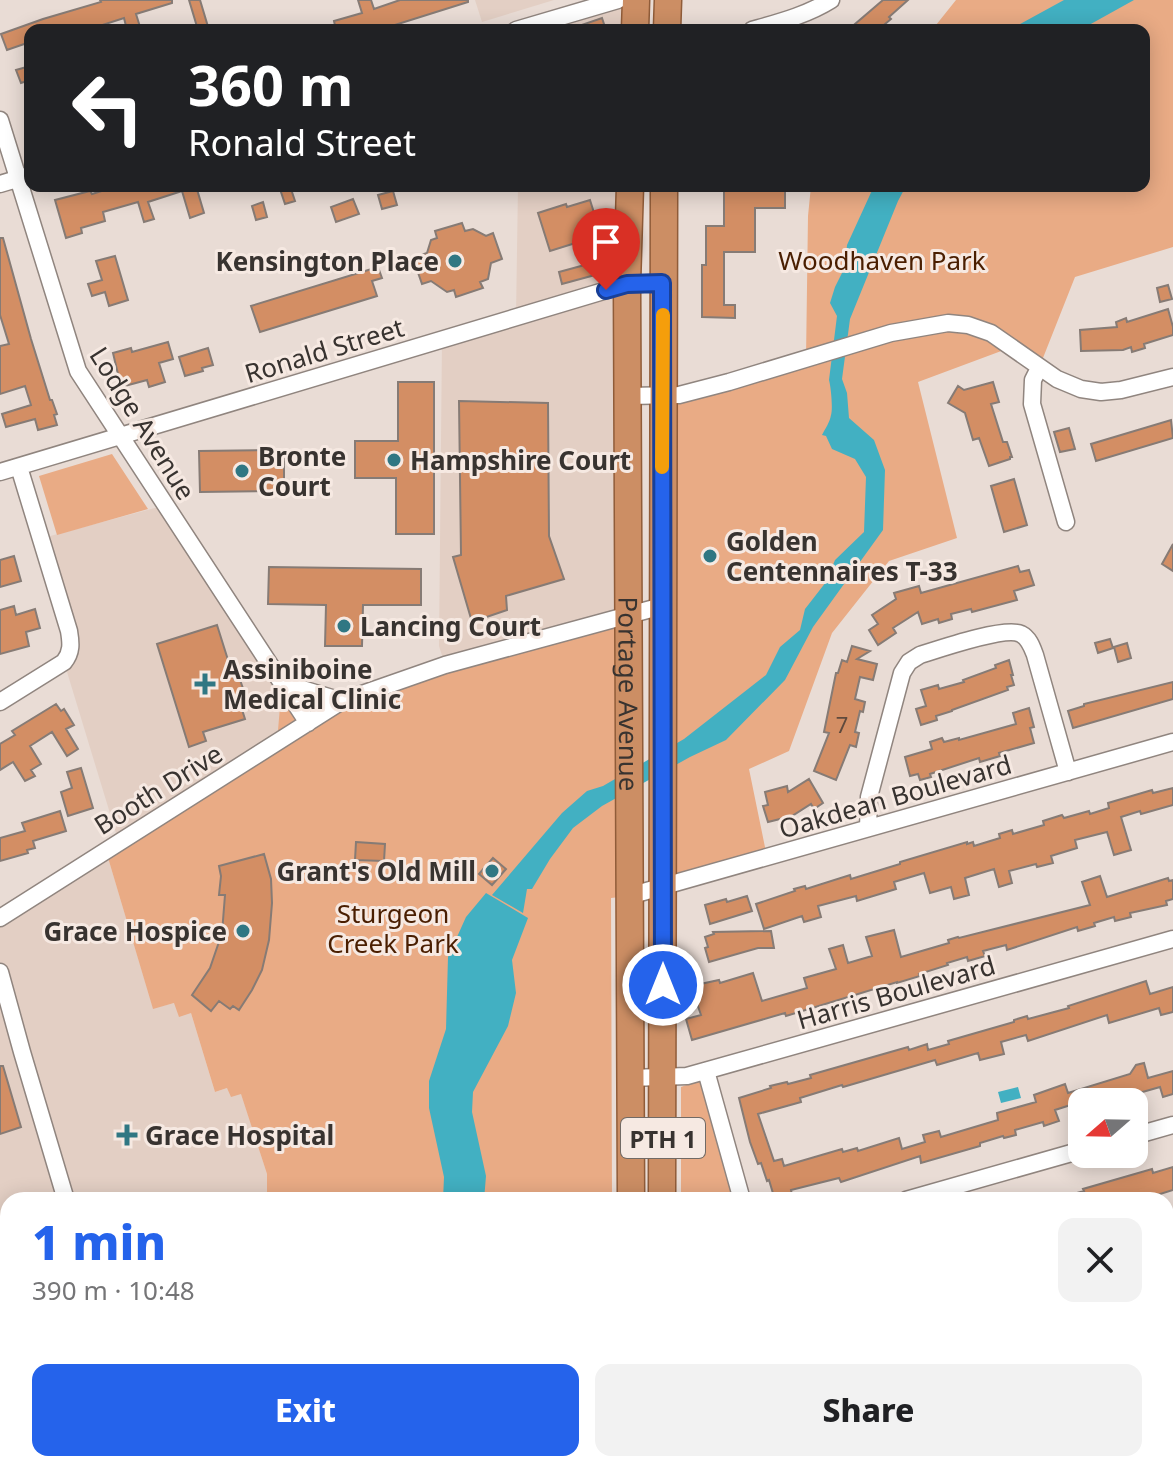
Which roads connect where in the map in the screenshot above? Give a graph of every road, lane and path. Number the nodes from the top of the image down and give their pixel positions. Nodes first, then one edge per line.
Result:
1 (618, 0) edge
2 (636, 0) edge
3 (668, 0) edge
4 (831, 0) edge
5 (536, 24) edge
6 (635, 24) edge
7 (667, 24) edge
8 (772, 24) edge
9 (0, 120) edge
10 (24, 177) edge
11 (0, 184) edge
12 (28, 192) edge
13 (630, 192) edge
14 (664, 192) edge
15 (662, 283) junction
16 (627, 284) junction
17 (1039, 368) junction
18 (1173, 377) edge
19 (663, 395) junction
20 (628, 396) junction
21 (121, 436) junction
22 (19, 467) junction
23 (0, 472) edge
24 (1066, 522) dead end
25 (662, 606) junction
26 (629, 614) junction
27 (282, 683) junction
28 (342, 701) junction
29 (0, 702) edge
30 (308, 723) junction
31 (1173, 742) edge
32 (1068, 772) junction
33 (868, 828) junction
34 (663, 886) junction
35 (629, 896) junction
36 (0, 918) edge
37 (1173, 939) edge
38 (0, 972) edge
39 (706, 1071) junction
40 (663, 1077) junction
41 (631, 1078) junction
42 (1173, 1125) edge
43 (1148, 1132) edge
44 (1068, 1154) edge
45 (64, 1192) edge
46 (631, 1192) edge
47 (662, 1192) edge
48 (740, 1192) edge
49 (934, 1192) edge

1 - 5 street
2 - 6 highway
3 - 7 highway
4 - 8 street
9 - 10 street, Lodge Avenue
10 - 11 street
12 - 21 street, Lodge Avenue
13 - 16 highway, Portage Avenue / PTH 1
14 - 15 highway, Portage Avenue / PTH 1
15 - 16 street, Ronald Street
15 - 19 highway, Portage Avenue / PTH 1
16 - 20 highway, Portage Avenue / PTH 1
16 - 21 street, Ronald Street
17 - 18 street
17 - 19 street
17 - 24 street
19 - 20 street
19 - 25 highway, Portage Avenue / PTH 1
20 - 26 highway, Portage Avenue / PTH 1
21 - 22 street, Ronald Street
21 - 27 street, Lodge Avenue
22 - 23 street, Ronald Street
22 - 29 street
25 - 26 street, Booth Drive
25 - 34 highway, Portage Avenue / PTH 1
26 - 28 street, Booth Drive
26 - 35 highway, Portage Avenue / PTH 1
27 - 28 street
27 - 30 street, Lodge Avenue
28 - 30 street, Booth Drive
30 - 36 street, Booth Drive
31 - 32 street, Oakdean Boulevard
32 - 33 street, Oakdean Boulevard
32 - 33 street
33 - 34 street, Oakdean Boulevard
34 - 35 street, Oakdean Boulevard
34 - 40 highway, Portage Avenue / PTH 1
35 - 41 highway, Portage Avenue / PTH 1
37 - 39 street, Harris Boulevard
38 - 45 street
39 - 40 street, Harris Boulevard
39 - 48 street
40 - 41 street, Harris Boulevard
40 - 47 highway, Portage Avenue / PTH 1
41 - 46 highway, Portage Avenue / PTH 1
42 - 43 street
44 - 49 street

